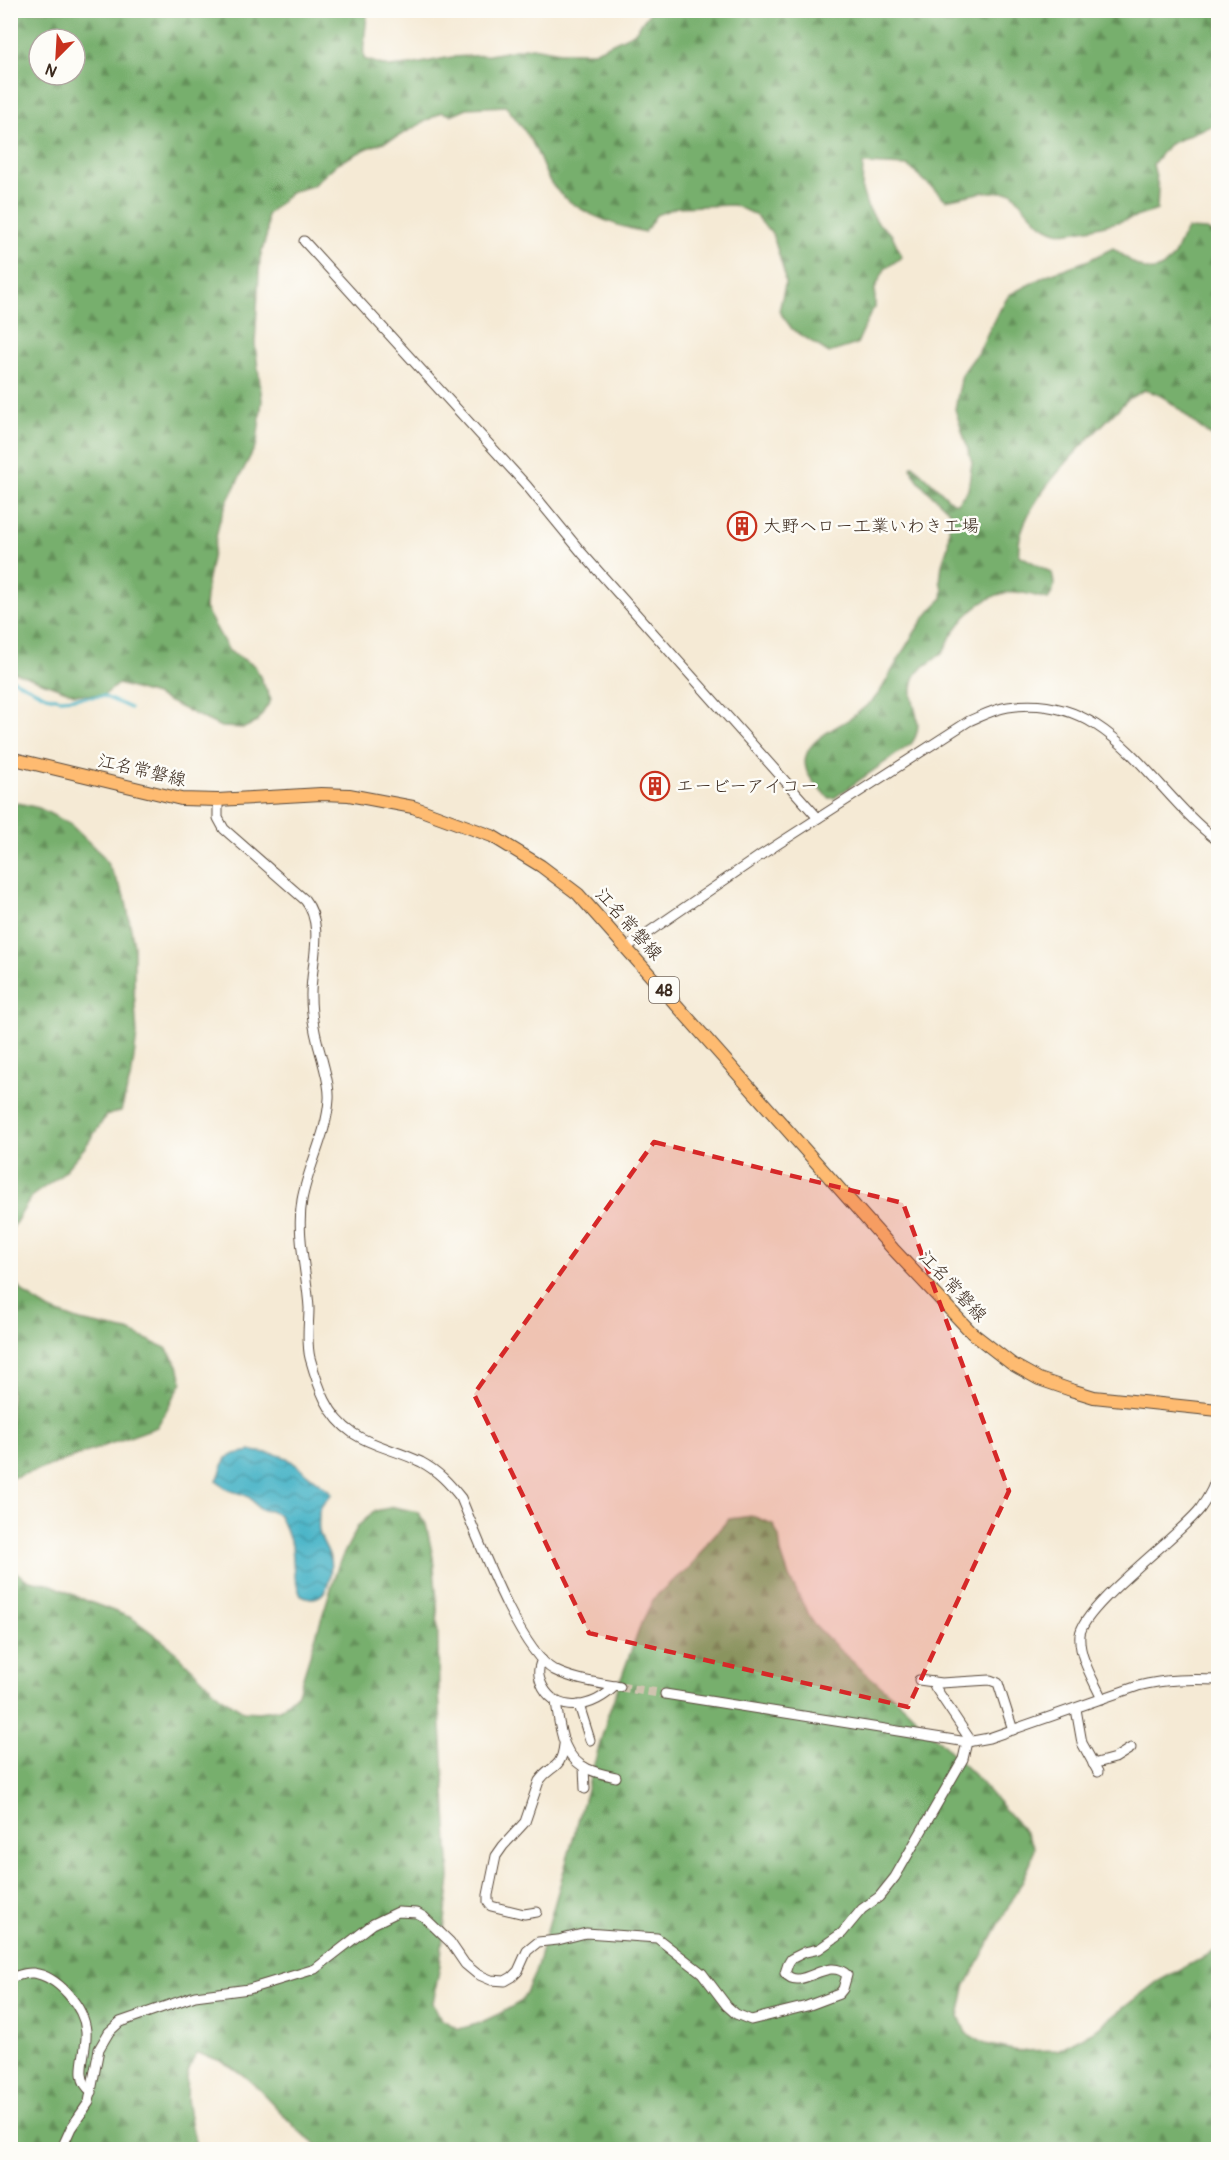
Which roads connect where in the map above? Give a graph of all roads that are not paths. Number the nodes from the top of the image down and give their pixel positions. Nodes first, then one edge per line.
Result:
1 (304, 241) dead end
2 (10, 758) edge
3 (218, 800) junction
4 (818, 818) junction
5 (1218, 841) edge
6 (627, 947) junction
7 (1218, 1410) edge
8 (1218, 1472) edge
9 (542, 1660) junction
10 (919, 1680) dead end
11 (1218, 1680) edge
12 (933, 1682) junction
13 (665, 1694) tunnel mouth
14 (1102, 1700) junction
15 (556, 1702) junction
16 (579, 1706) junction
17 (1076, 1709) junction
18 (1013, 1730) junction
19 (590, 1740) dead end
20 (969, 1741) junction
21 (564, 1745) junction
22 (1131, 1748) dead end
23 (584, 1767) junction
24 (616, 1777) dead end
25 (585, 1789) dead end
26 (537, 1912) dead end
27 (10, 1978) edge
28 (92, 2092) junction
29 (61, 2150) edge

1 - 4 street
2 - 3 main road, 江名常磐線 / 48
3 - 6 main road, 江名常磐線 / 48
3 - 9 street
4 - 5 street
4 - 6 street
6 - 7 main road, 江名常磐線 / 48
8 - 14 street
9 - 15 street
9 - 16 street
10 - 12 street
11 - 14 street
12 - 18 street
12 - 20 street
13 - 20 street
14 - 17 street
15 - 16 street
15 - 21 street
16 - 19 street
17 - 18 street
17 - 22 street
18 - 20 street
20 - 28 street
21 - 23 street
21 - 26 street
23 - 24 street
23 - 25 street
27 - 28 street
28 - 29 street

